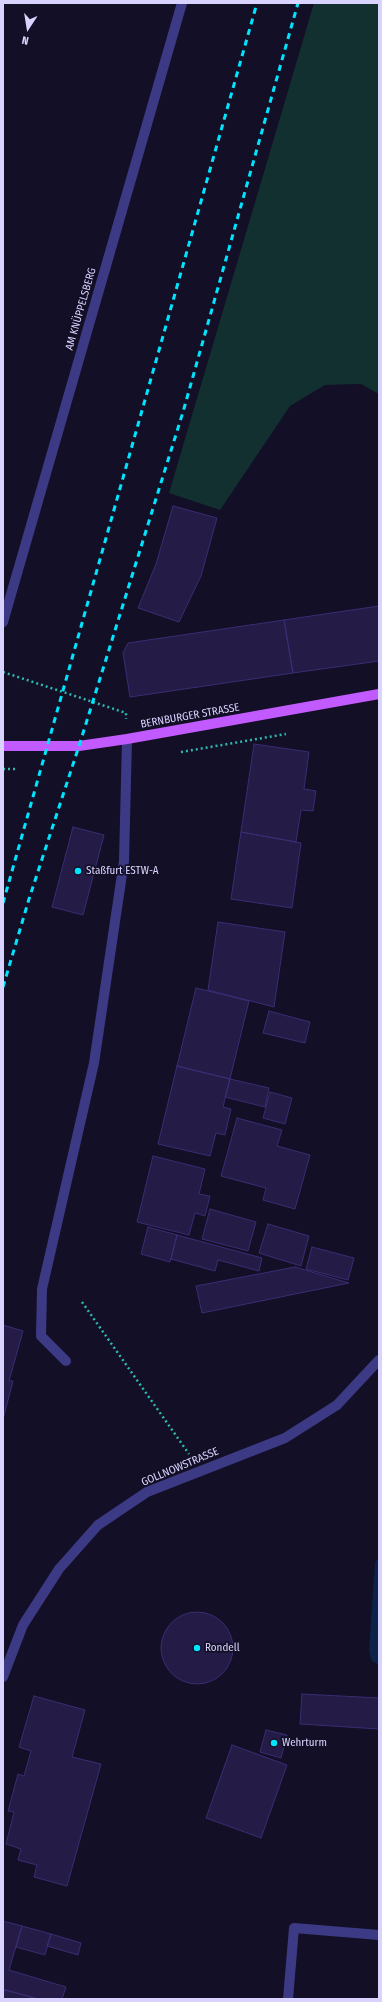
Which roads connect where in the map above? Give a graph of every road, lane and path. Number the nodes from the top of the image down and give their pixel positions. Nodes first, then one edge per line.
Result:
1 (182, 3) edge
2 (3, 622) edge
3 (3, 672) edge
4 (379, 694) edge
5 (127, 739) junction
6 (3, 746) edge
7 (82, 1302) dead end
8 (379, 1360) edge
9 (66, 1361) dead end
10 (200, 1471) junction
11 (3, 1676) edge
12 (379, 1935) edge
13 (288, 1999) edge

1 - 2 street, AM KNÜPPELSBERG
3 - 5 path
4 - 5 main road, BERNBURGER STRASSE
5 - 6 main road, BERNBURGER STRASSE
5 - 9 street
7 - 10 path
8 - 10 street, GOLLNOWSTRASSE
10 - 11 street, GOLLNOWSTRASSE
12 - 13 street

